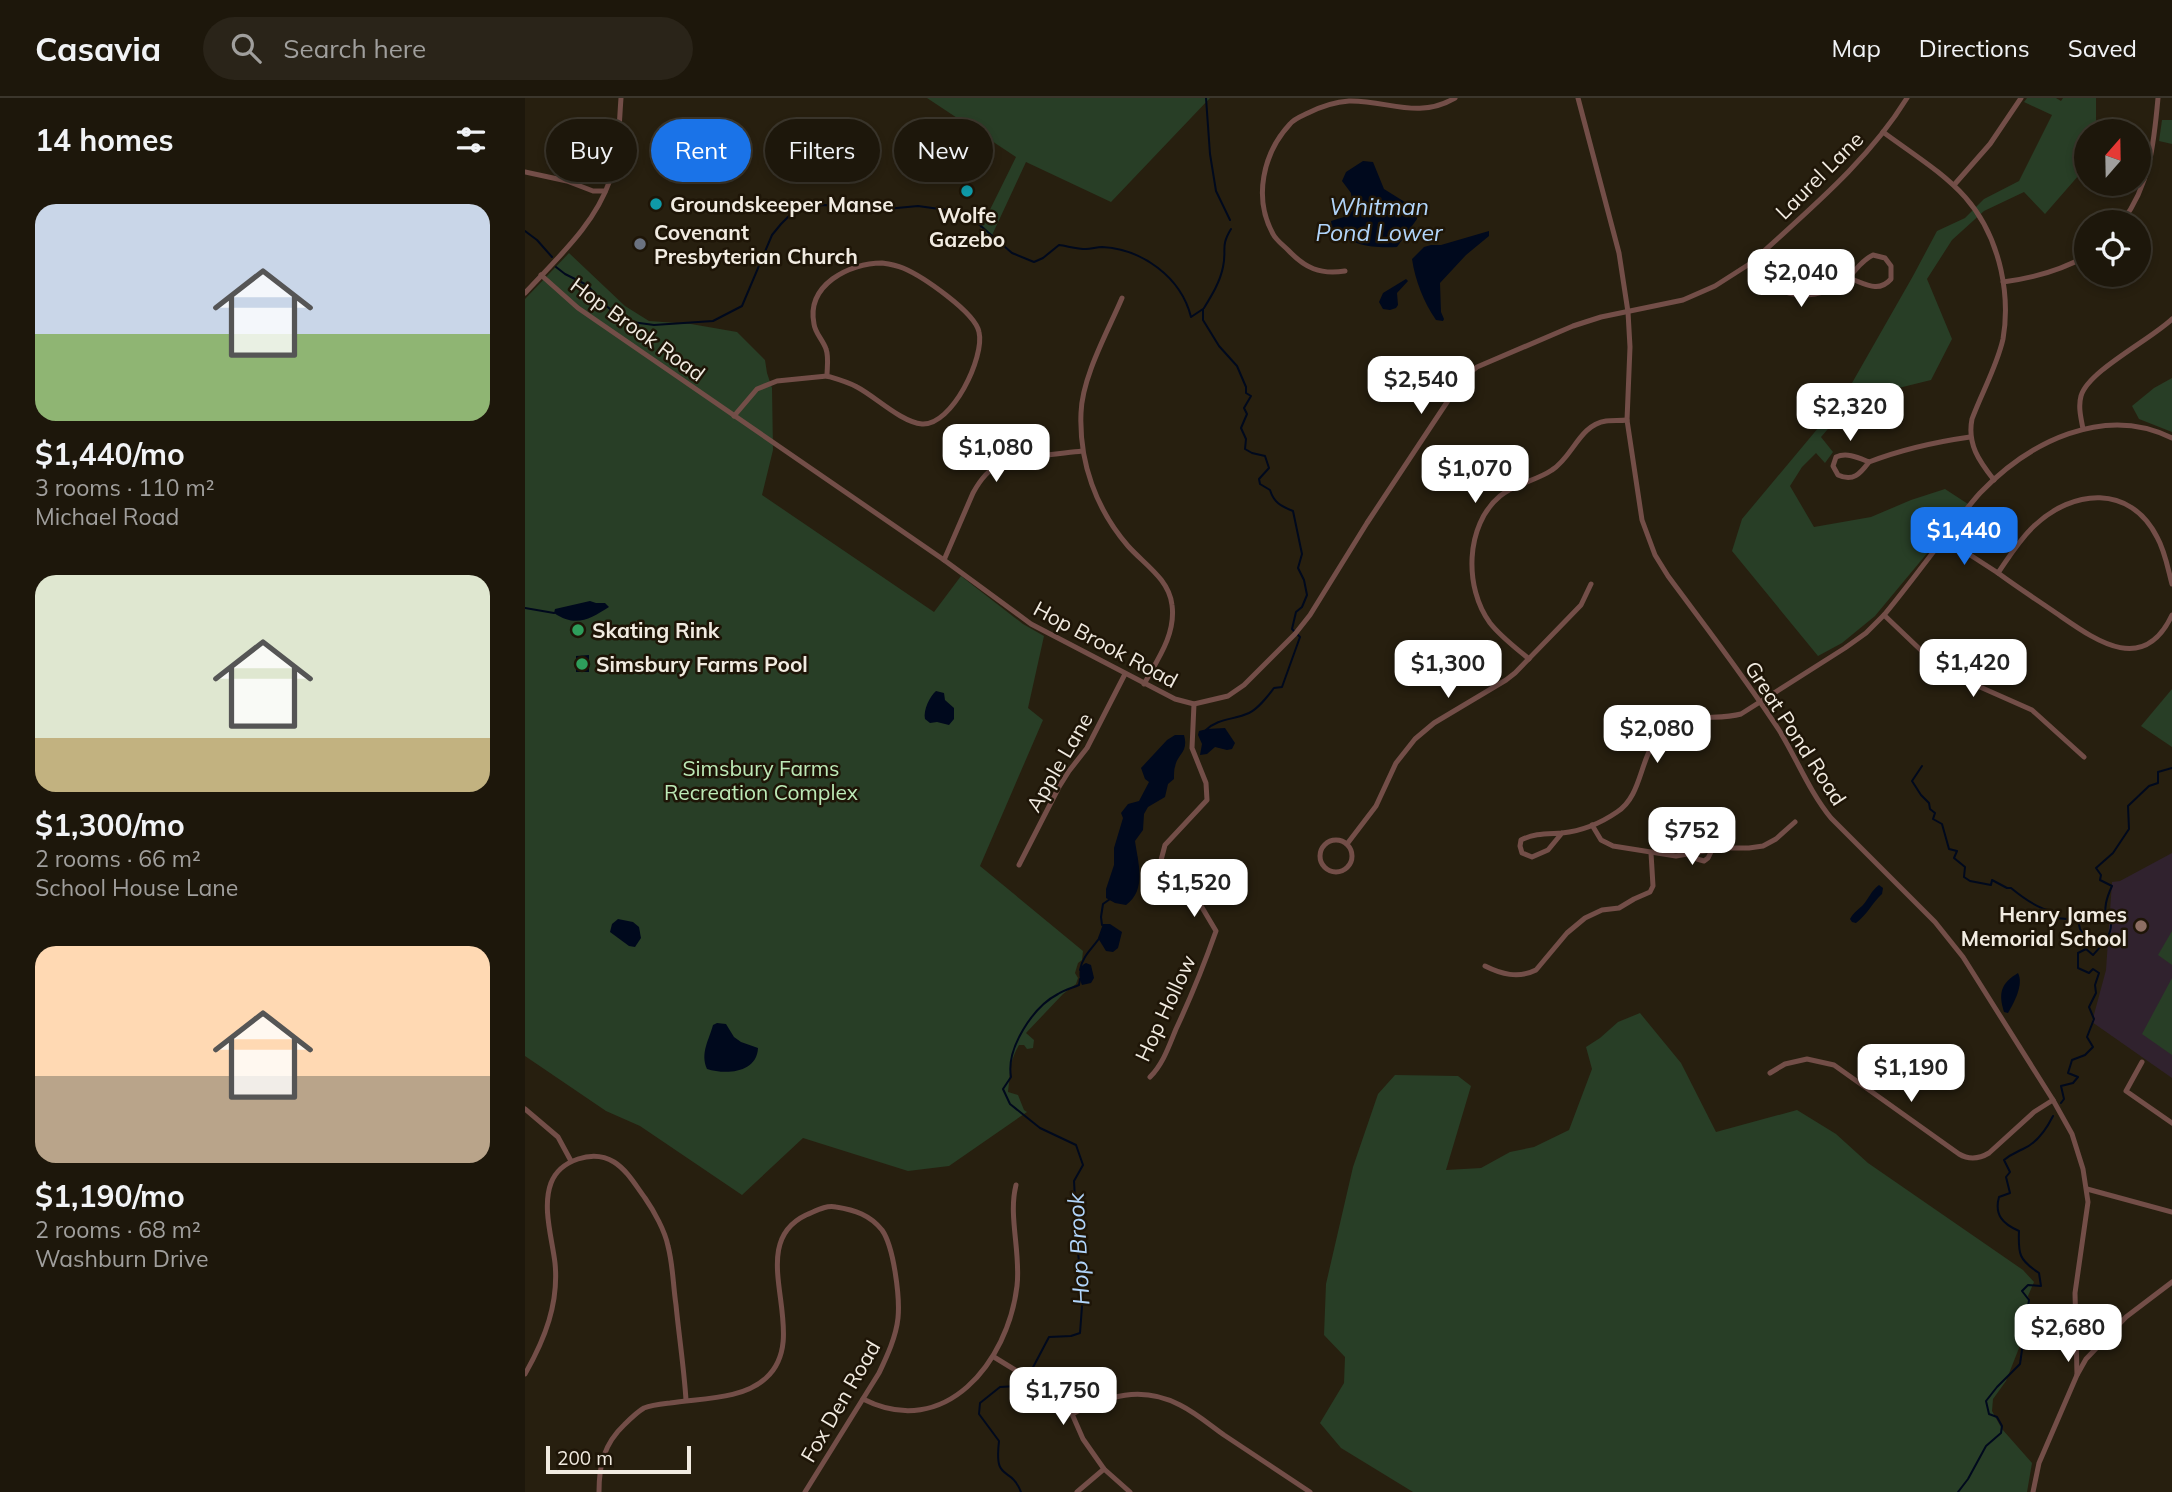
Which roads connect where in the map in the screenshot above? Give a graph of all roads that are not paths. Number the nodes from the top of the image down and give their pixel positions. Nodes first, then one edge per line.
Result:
1 (621, 98) edge
2 (1454, 98) edge
3 (1578, 98) edge
4 (1907, 98) edge
5 (2021, 98) edge
6 (2158, 98) edge
7 (1882, 132) junction
8 (525, 172) edge
9 (1954, 185) junction
10 (593, 191) junction
11 (605, 191) junction
12 (600, 202) junction
13 (2130, 210) edge
14 (2074, 262) edge
15 (1751, 263) junction
16 (1345, 271) dead end
17 (541, 275) junction
18 (1849, 278) junction
19 (2003, 282) junction
20 (525, 293) edge
21 (1122, 298) dead end
22 (1629, 312) junction
23 (2172, 319) edge
24 (827, 376) junction
25 (734, 416) junction
26 (1627, 421) junction
27 (2083, 429) junction
28 (1970, 438) junction
29 (2172, 438) edge
30 (1082, 451) junction
31 (1869, 462) junction
32 (1994, 480) junction
33 (1944, 538) junction
34 (944, 560) junction
35 (1998, 573) junction
36 (1591, 584) dead end
37 (2172, 584) edge
38 (1884, 615) junction
39 (2172, 615) edge
40 (1529, 659) junction
41 (1125, 674) junction
42 (1144, 684) junction
43 (1760, 701) junction
44 (1194, 704) junction
45 (2084, 757) dead end
46 (1795, 822) dead end
47 (1592, 825) junction
48 (1562, 833) junction
49 (1347, 844) junction
50 (1651, 852) junction
51 (1020, 865) dead end
52 (1485, 966) dead end
53 (2142, 1062) dead end
54 (1770, 1073) dead end
55 (1150, 1077) dead end
56 (2053, 1100) junction
57 (525, 1109) edge
58 (2172, 1123) edge
59 (571, 1161) junction
60 (1016, 1185) dead end
61 (2087, 1189) junction
62 (2172, 1212) edge
63 (2172, 1282) edge
64 (994, 1357) junction
65 (525, 1374) edge
66 (2077, 1375) junction
67 (863, 1399) junction
68 (686, 1400) junction
69 (1072, 1414) junction
70 (1104, 1469) junction
71 (599, 1492) edge
72 (805, 1492) edge
73 (1077, 1492) edge
74 (1130, 1492) edge
75 (1310, 1492) edge
76 (2033, 1492) edge

1 - 11 street
2 - 16 street
3 - 22 street, Great Pond Road
4 - 7 street, Laurel Lane
5 - 9 street
6 - 13 street
7 - 9 street
7 - 15 street, Laurel Lane
8 - 10 street
9 - 19 street
10 - 11 street
10 - 12 street
11 - 12 street
12 - 17 street
14 - 19 street
15 - 18 street
15 - 22 street, Laurel Lane
17 - 20 street
17 - 25 street, Hop Brook Road
18 - 18 street
19 - 28 street
21 - 30 street
22 - 26 street, Great Pond Road
22 - 44 street, Hop Brook Road
23 - 27 street
24 - 24 street
24 - 25 street
25 - 34 street, Hop Brook Road
26 - 40 street
26 - 43 street, Great Pond Road
27 - 29 street
27 - 32 street
28 - 31 street
28 - 32 street
30 - 34 street
30 - 42 street
31 - 31 street
32 - 33 street
33 - 35 street
33 - 38 street
34 - 41 street, Hop Brook Road
35 - 37 street
35 - 39 street
36 - 40 street
38 - 43 street
38 - 45 street
40 - 49 street
41 - 42 street, Hop Brook Road
41 - 51 street, Apple Lane
42 - 44 street, Hop Brook Road
43 - 47 street
43 - 56 street, Great Pond Road
44 - 55 street, Hop Hollow
46 - 50 street
47 - 48 street
47 - 50 street
48 - 48 street
49 - 49 street
50 - 52 street
53 - 58 street
54 - 56 street
56 - 61 street, Great Pond Road
57 - 59 street
59 - 65 street
59 - 68 street
60 - 64 street
61 - 62 street
61 - 66 street, Great Pond Road
63 - 66 street
64 - 67 street
64 - 69 street
66 - 76 street
67 - 68 street, Fox Den Road
67 - 72 street, Fox Den Road
68 - 71 street, Fox Den Road
69 - 70 street
69 - 75 street
70 - 73 street
70 - 74 street

